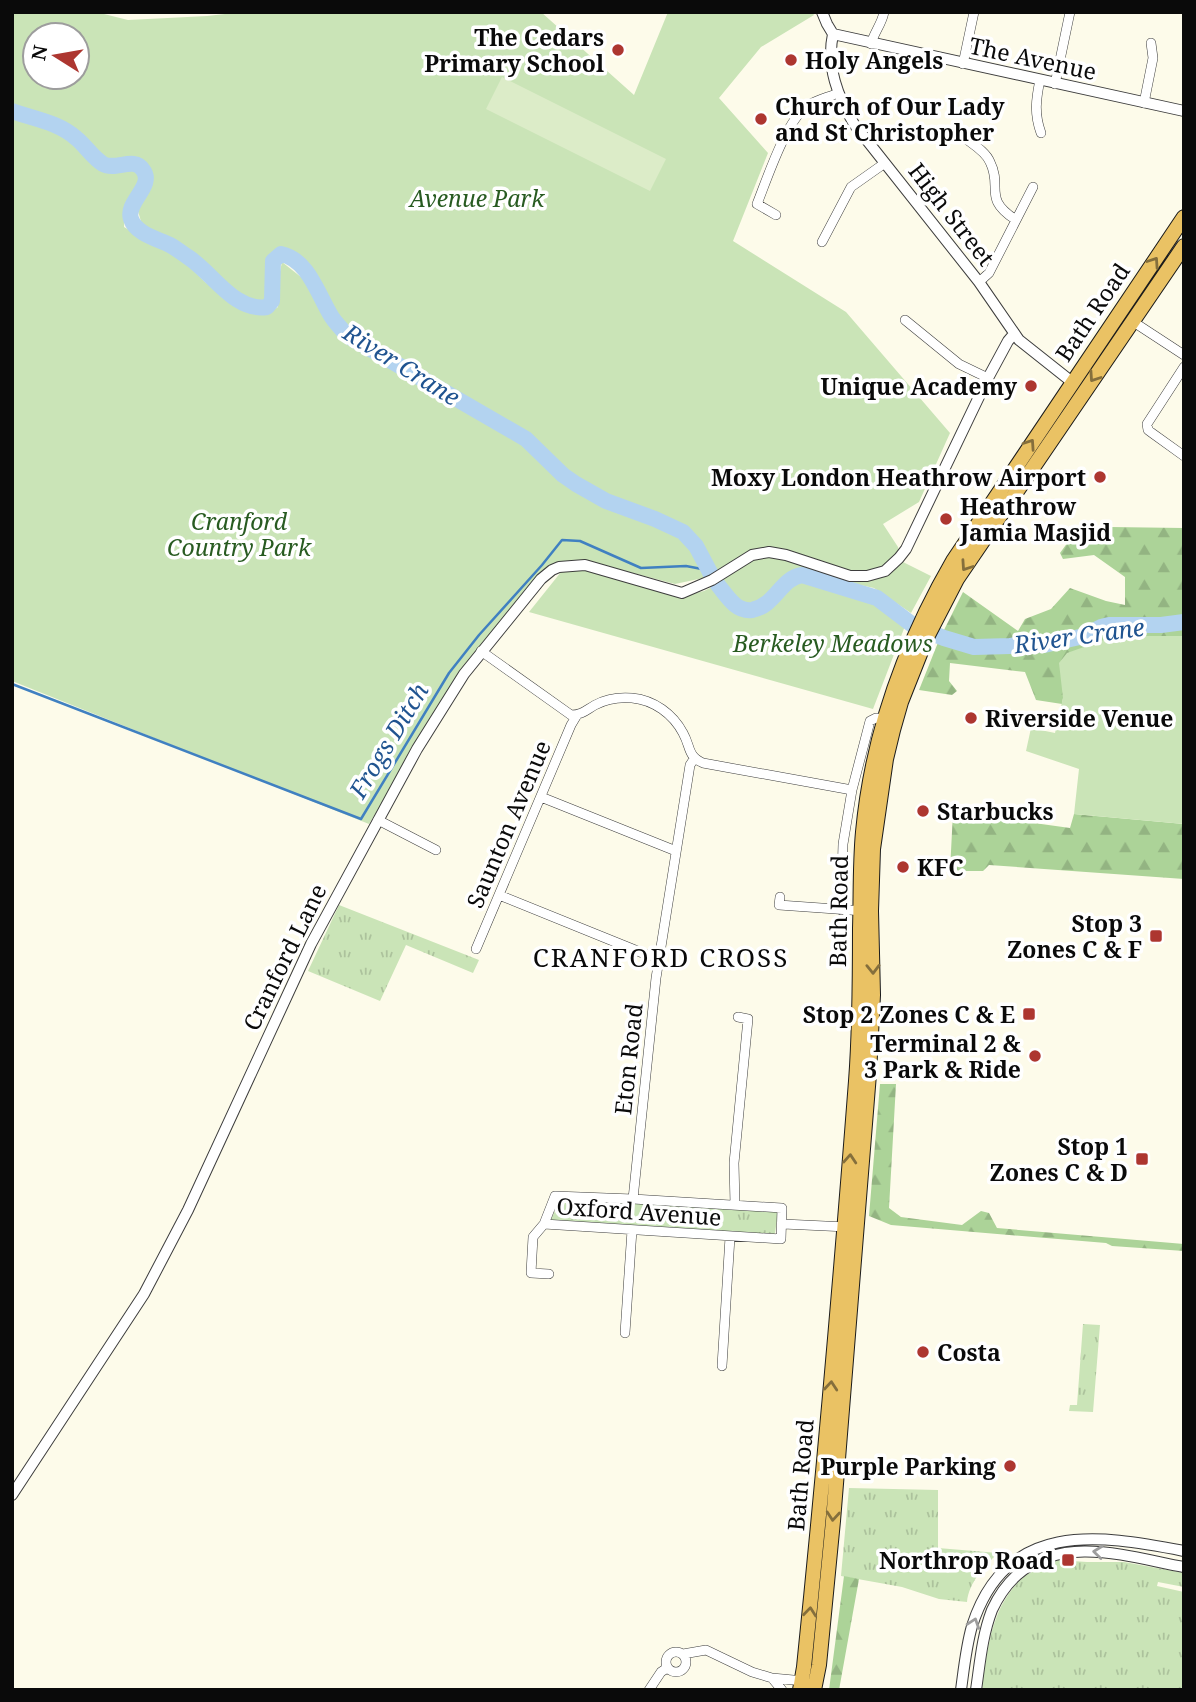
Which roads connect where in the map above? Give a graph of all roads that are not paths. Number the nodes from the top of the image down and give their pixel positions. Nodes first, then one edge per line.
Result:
1 (822, 12) edge
2 (884, 12) edge
3 (974, 12) edge
4 (1069, 12) edge
5 (833, 34) junction
6 (1151, 43) dead end
7 (872, 44) junction
8 (963, 64) junction
9 (1040, 80) junction
10 (1055, 83) junction
11 (838, 93) junction
12 (1144, 103) junction
13 (1184, 111) edge
14 (1041, 133) dead end
15 (966, 139) dead end
16 (885, 163) junction
17 (1033, 187) dead end
18 (776, 215) dead end
19 (1184, 217) edge
20 (1016, 220) junction
21 (822, 242) dead end
22 (1184, 246) edge
23 (979, 282) junction
24 (1124, 304) junction
25 (905, 320) dead end
26 (1132, 321) junction
27 (1014, 334) junction
28 (1184, 355) edge
29 (1184, 368) edge
30 (988, 378) junction
31 (1072, 383) junction
32 (1184, 456) edge
33 (934, 608) junction
34 (921, 636) junction
35 (481, 651) junction
36 (577, 715) junction
37 (885, 719) junction
38 (694, 759) junction
39 (852, 790) junction
40 (541, 797) junction
41 (378, 820) junction
42 (436, 850) dead end
43 (676, 851) junction
44 (499, 895) junction
45 (779, 905) dead end
46 (841, 910) junction
47 (866, 911) junction
48 (476, 949) dead end
49 (659, 957) junction
50 (738, 1017) dead end
51 (633, 1199) junction
52 (735, 1205) junction
53 (544, 1224) junction
54 (783, 1224) junction
55 (851, 1227) junction
56 (632, 1230) junction
57 (730, 1237) junction
58 (549, 1274) dead end
59 (625, 1333) dead end
60 (722, 1366) dead end
61 (12, 1495) edge
62 (1184, 1551) edge
63 (1184, 1567) edge
64 (682, 1654) junction
65 (667, 1668) junction
66 (772, 1678) junction
67 (805, 1684) edge
68 (649, 1690) edge
69 (782, 1690) edge
70 (961, 1690) edge
71 (976, 1690) edge

1 - 5 street, High Street
2 - 7 street
3 - 8 street
4 - 10 street
5 - 7 street, The Avenue
5 - 11 street, High Street
6 - 12 street
7 - 8 street, The Avenue
8 - 9 street, The Avenue
9 - 10 street, The Avenue
9 - 14 street
10 - 12 street, The Avenue
11 - 16 street, High Street
11 - 18 street
12 - 13 street, The Avenue
15 - 20 street
16 - 21 street
16 - 23 street, High Street
17 - 20 street
24 -> 19 highway, Bath Road
20 - 23 street
22 - 26 highway, Bath Road
23 - 27 street, High Street
24 - 26 highway
24 - 31 highway, Bath Road
25 - 30 street
26 - 28 street
26 -> 33 highway, Bath Road
27 - 30 street
27 - 31 street, High Street
29 - 32 street
30 - 35 street, Cranford Lane
33 -> 31 highway, Bath Road
33 - 34 highway, Bath Road
34 - 37 highway, Bath Road
34 - 47 highway, Bath Road
35 - 36 street
35 - 41 street, Cranford Lane
36 - 38 street
36 - 40 street, Saunton Avenue
37 - 39 street
37 - 47 highway, Bath Road
38 - 39 street
38 - 43 street, Eton Road
39 - 46 street
40 - 43 street
40 - 44 street, Saunton Avenue
41 - 42 street
41 - 61 street, Cranford Lane
43 - 49 street, Eton Road
44 - 48 street, Saunton Avenue
44 - 49 street
45 - 46 street
46 - 47 street
47 - 55 highway, Bath Road
49 - 51 street, Eton Road
50 - 52 street
51 - 52 street, Oxford Avenue
51 - 53 street, Oxford Avenue
52 - 54 street, Oxford Avenue
53 - 56 street, Oxford Avenue
53 - 58 street
54 - 55 street
54 - 57 street, Oxford Avenue
55 - 67 highway, Bath Road
56 - 57 street, Oxford Avenue
56 - 59 street
57 - 60 street
70 -> 62 street
63 -> 71 street
64 - 65 street
64 - 65 street
64 - 66 street
65 - 68 street
66 - 67 street
66 - 69 street

